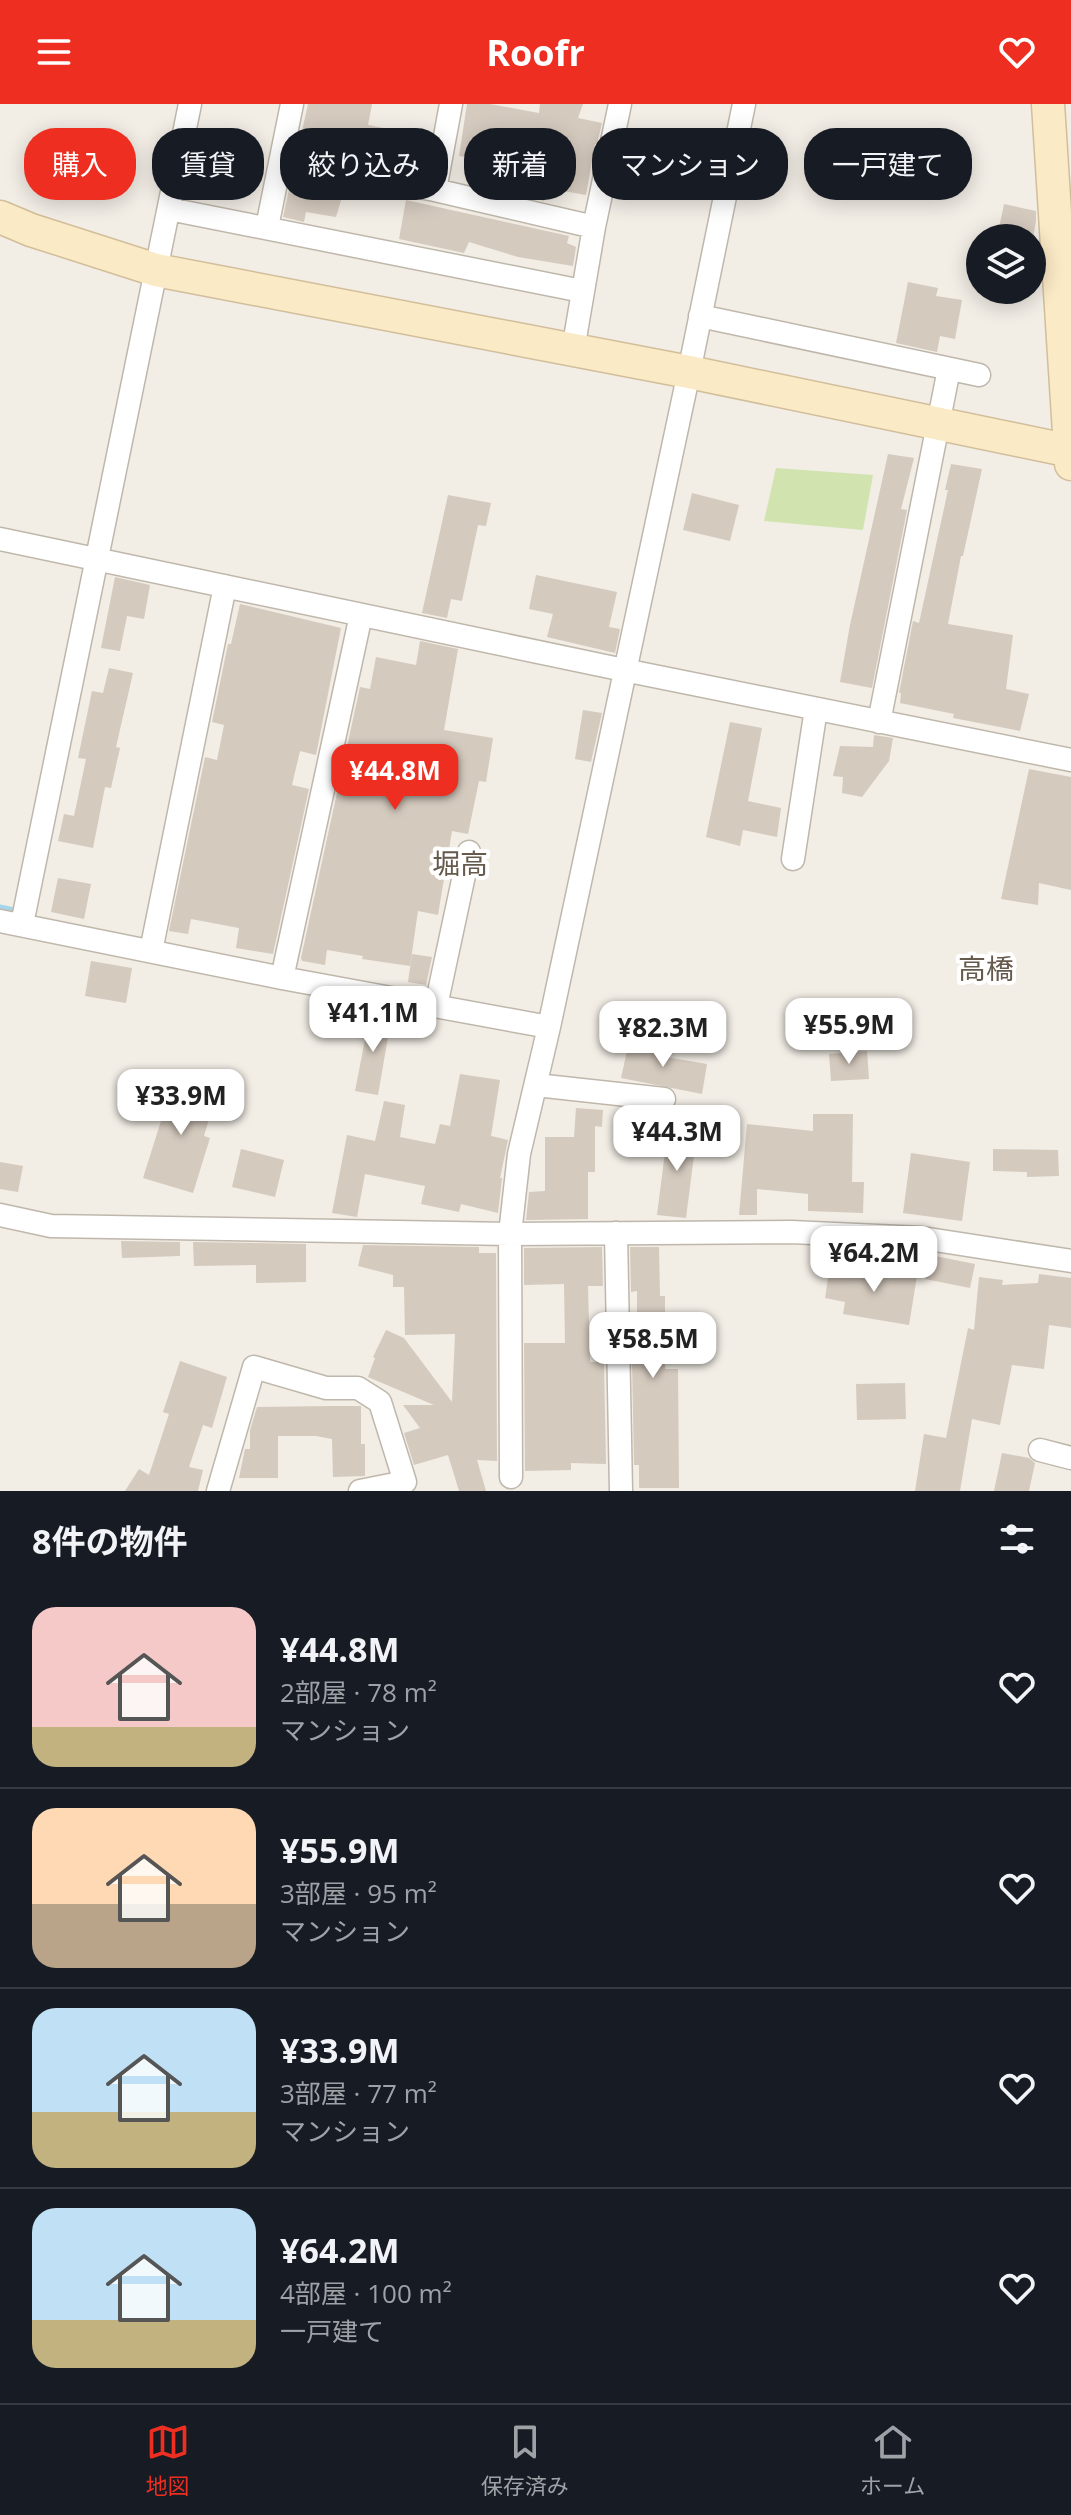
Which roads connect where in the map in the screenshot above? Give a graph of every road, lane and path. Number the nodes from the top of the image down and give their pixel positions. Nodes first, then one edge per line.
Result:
1 (190, 104) edge
2 (292, 104) edge
3 (451, 104) edge
4 (620, 104) edge
5 (744, 104) edge
6 (1048, 104) edge
7 (287, 128) edge
8 (447, 128) edge
9 (280, 165) edge
10 (448, 193) edge
11 (169, 209) junction
12 (0, 217) edge
13 (267, 227) junction
14 (594, 227) junction
15 (156, 270) junction
16 (582, 291) junction
17 (700, 316) junction
18 (573, 350) junction
19 (949, 369) junction
20 (689, 372) junction
21 (979, 375) dead end
22 (938, 424) junction
23 (1071, 455) edge
24 (0, 539) edge
25 (97, 559) junction
26 (225, 586) junction
27 (361, 615) junction
28 (624, 670) junction
29 (816, 709) junction
30 (879, 722) junction
31 (1071, 760) edge
32 (469, 852) dead end
33 (793, 859) dead end
34 (11, 922) edge
35 (151, 951) junction
36 (282, 978) junction
37 (436, 1006) junction
38 (549, 1027) junction
39 (536, 1085) junction
40 (664, 1099) dead end
41 (0, 1215) edge
42 (616, 1233) junction
43 (510, 1234) junction
44 (1071, 1261) edge
45 (1040, 1450) dead end
46 (1071, 1458) edge
47 (511, 1477) dead end
48 (218, 1491) edge
49 (360, 1491) edge
50 (621, 1491) edge

1 - 11 street
2 - 7 street
3 - 8 street
4 - 14 street
5 - 17 street
6 - 23 street
9 - 13 street
10 - 14 street
11 - 13 street
11 - 15 street
12 - 15 street
13 - 16 street
14 - 16 street
15 - 18 street
15 - 25 street
16 - 18 street
17 - 19 street
17 - 20 street
18 - 20 street
19 - 21 street
19 - 22 street
20 - 22 street
20 - 28 street
22 - 23 street
22 - 30 street
24 - 25 street
25 - 26 street
25 - 34 street
26 - 27 street
26 - 35 street
27 - 28 street
27 - 36 street
28 - 29 street
28 - 38 street
29 - 30 street
29 - 33 street
30 - 31 street
32 - 37 street
34 - 35 street
35 - 36 street
36 - 37 street
37 - 38 street
38 - 39 street
39 - 40 street
39 - 43 street
41 - 43 street
42 - 43 street
42 - 44 street
42 - 50 street
43 - 47 street
45 - 46 street
48 - 49 street

